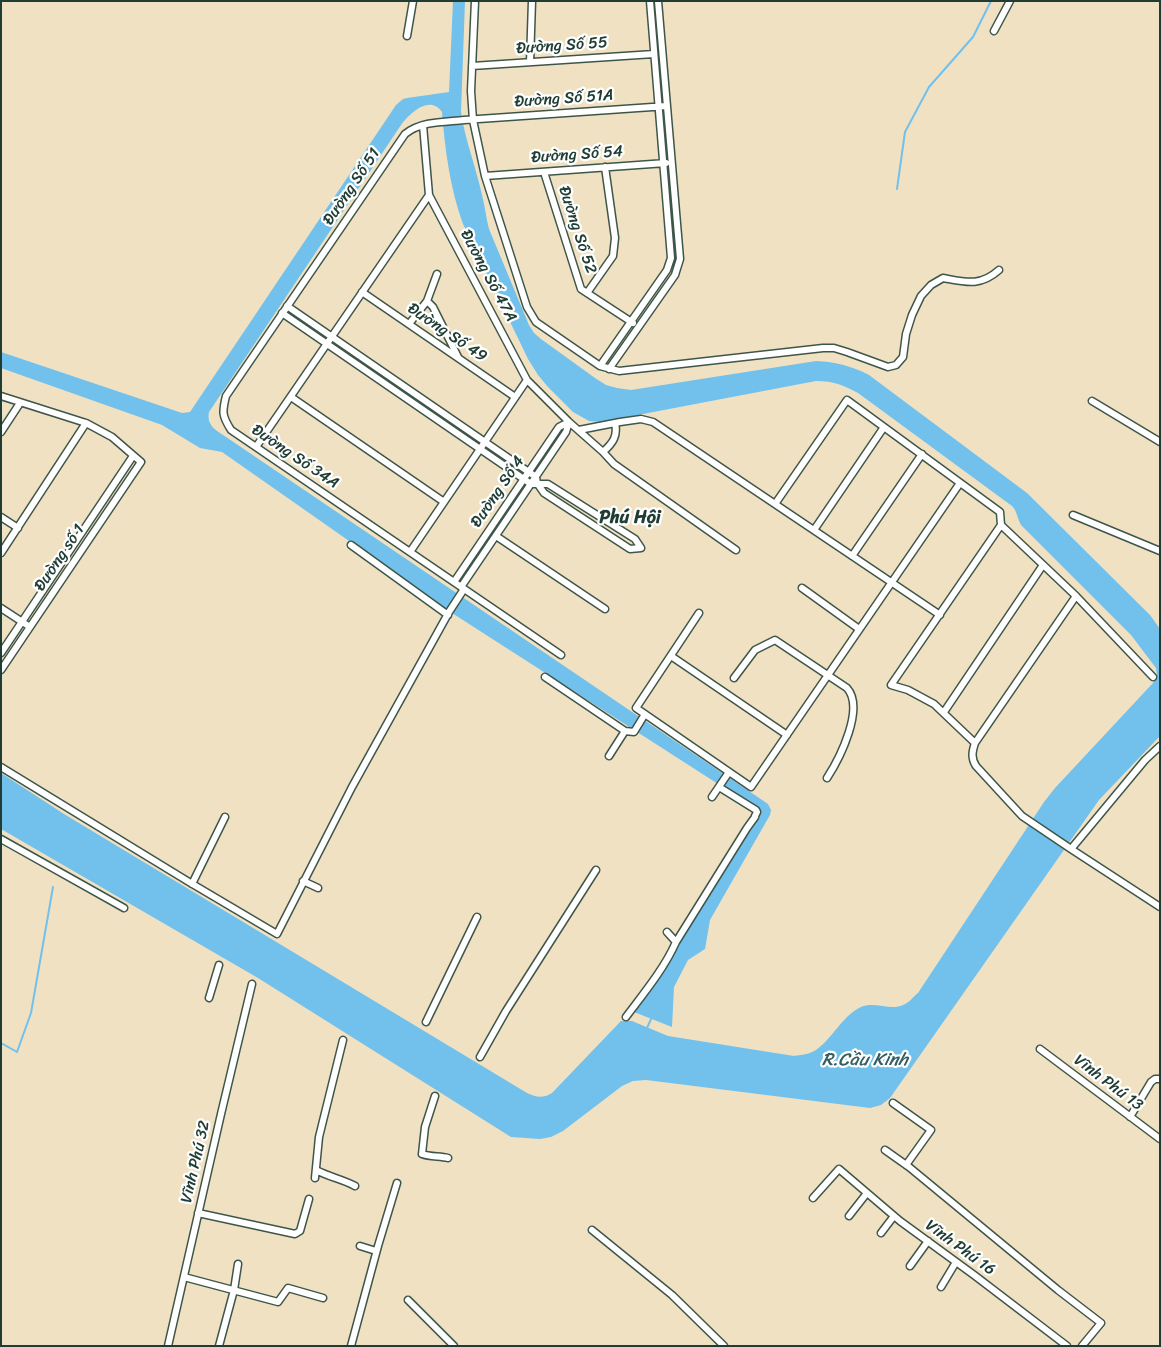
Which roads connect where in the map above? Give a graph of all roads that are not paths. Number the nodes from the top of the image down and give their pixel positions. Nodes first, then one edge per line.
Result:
1 (413, 1) edge
2 (475, 1) edge
3 (532, 1) edge
4 (650, 1) edge
5 (658, 1) edge
6 (1010, 1) edge
7 (994, 31) dead end
8 (408, 36) dead end
9 (654, 54) junction
10 (530, 62) junction
11 (472, 66) junction
12 (667, 106) junction
13 (658, 107) junction
14 (464, 120) joint
15 (473, 120) junction
16 (422, 125) junction
17 (672, 162) junction
18 (663, 163) junction
19 (605, 167) junction
20 (544, 172) junction
21 (485, 176) junction
22 (429, 195) junction
23 (999, 270) dead end
24 (437, 274) dead end
25 (362, 292) junction
26 (587, 293) junction
27 (427, 301) junction
28 (287, 306) junction
29 (282, 313) junction
30 (631, 322) junction
31 (409, 324) junction
32 (639, 326) junction
33 (332, 336) junction
34 (327, 344) junction
35 (458, 358) junction
36 (600, 366) junction
37 (609, 369) junction
38 (527, 380) junction
39 (1, 396) edge
40 (291, 397) junction
41 (515, 397) junction
42 (1092, 402) dead end
43 (20, 403) junction
44 (569, 422) junction
45 (86, 423) junction
46 (614, 423) junction
47 (884, 427) junction
48 (579, 430) junction
49 (1, 432) edge
50 (485, 441) junction
51 (1160, 442) edge
52 (256, 447) junction
53 (480, 449) junction
54 (603, 452) junction
55 (922, 454) junction
56 (133, 456) junction
57 (528, 471) junction
58 (523, 479) junction
59 (535, 481) junction
60 (960, 482) junction
61 (444, 502) junction
62 (775, 504) junction
63 (1073, 515) dead end
64 (1, 517) edge
65 (1001, 525) junction
66 (18, 528) junction
67 (814, 530) junction
68 (496, 536) junction
69 (350, 546) dead end
70 (736, 550) dead end
71 (1160, 551) edge
72 (410, 552) junction
73 (1, 553) edge
74 (852, 556) junction
75 (1043, 565) junction
76 (454, 582) junction
77 (891, 582) junction
78 (802, 588) dead end
79 (462, 590) junction
80 (1076, 596) junction
81 (1, 608) edge
82 (605, 609) dead end
83 (699, 613) dead end
84 (449, 614) junction
85 (940, 615) junction
86 (22, 622) junction
87 (30, 627) junction
88 (859, 629) junction
89 (1, 653) edge
90 (561, 655) dead end
91 (671, 656) junction
92 (1, 670) edge
93 (828, 675) junction
94 (545, 677) dead end
95 (1153, 677) dead end
96 (734, 678) dead end
97 (944, 712) junction
98 (644, 716) junction
99 (625, 731) junction
100 (787, 735) junction
101 (975, 744) junction
102 (1160, 746) edge
103 (609, 756) dead end
104 (1, 767) edge
105 (728, 773) junction
106 (828, 778) dead end
107 (720, 786) junction
108 (712, 797) dead end
109 (225, 817) dead end
110 (1, 839) edge
111 (1068, 848) junction
112 (596, 870) dead end
113 (304, 881) junction
114 (192, 884) junction
115 (318, 888) dead end
116 (1160, 907) edge
117 (124, 908) dead end
118 (477, 917) dead end
119 (668, 932) dead end
120 (676, 942) junction
121 (220, 964) dead end
122 (252, 984) dead end
123 (209, 998) dead end
124 (626, 1017) dead end
125 (426, 1022) dead end
126 (343, 1040) dead end
127 (1040, 1049) dead end
128 (480, 1057) dead end
129 (1160, 1080) edge
130 (435, 1096) dead end
131 (893, 1103) dead end
132 (1130, 1117) junction
133 (1160, 1139) edge
134 (885, 1150) dead end
135 (448, 1158) dead end
136 (906, 1165) junction
137 (316, 1170) junction
138 (315, 1178) dead end
139 (397, 1182) dead end
140 (355, 1186) dead end
141 (867, 1193) junction
142 (814, 1198) dead end
143 (309, 1199) dead end
144 (198, 1213) junction
145 (849, 1216) dead end
146 (894, 1216) junction
147 (592, 1230) dead end
148 (881, 1233) dead end
149 (928, 1241) junction
150 (360, 1246) dead end
151 (376, 1251) junction
152 (956, 1262) junction
153 (238, 1264) dead end
154 (910, 1266) dead end
155 (184, 1277) junction
156 (941, 1287) dead end
157 (234, 1290) junction
158 (323, 1298) dead end
159 (408, 1300) dead end
160 (168, 1346) edge
161 (219, 1346) edge
162 (352, 1346) edge
163 (454, 1346) edge
164 (724, 1346) edge
165 (1067, 1346) edge
166 (1082, 1346) edge

1 - 8 street
2 - 11 street
3 - 10 street
4 - 9 street
5 - 12 street
6 - 7 street
9 - 10 street, Đường Số 55
9 - 13 street
10 - 11 street, Đường Số 55
11 - 15 street
12 - 13 street, Đường Số 51A
12 - 17 street
13 - 15 street, Đường Số 51A
13 - 18 street
14 - 15 street, Đường Số 51A
14 - 16 street, Đường Số 51
15 - 21 street
16 - 22 street, Đường Số 47A
16 - 28 street, Đường Số 51
17 - 18 street, Đường Số 54
17 - 32 street
18 - 19 street, Đường Số 54
18 - 30 street
19 - 20 street, Đường Số 54
19 - 26 street
20 - 21 street, Đường Số 54
20 - 26 street, Đường Số 52
21 - 36 street
22 - 25 street
22 - 38 street, Đường Số 47A
23 - 37 street
24 - 27 street
25 - 31 street, Đường Số 49
25 - 33 street
26 - 30 street, Đường Số 52
27 - 31 street
27 - 35 street
28 - 29 street, Đường Số 34A
28 - 33 street
29 - 34 street
29 - 52 street, Đường Số 34A
30 - 32 street, Đường Số 52
30 - 36 street
31 - 35 street, Đường Số 49
32 - 37 street
33 - 34 street
33 - 50 street
34 - 40 street
34 - 53 street
35 - 41 street, Đường Số 49
36 - 37 street
38 - 41 street
38 - 44 street, Đường Số 47A
39 - 43 street
40 - 52 street
40 - 61 street
41 - 50 street
42 - 51 street
43 - 45 street
43 - 49 street
44 - 48 street, Đường Số 47A
44 - 57 street, Đường Số 4
44 - 59 street
45 - 56 street
45 - 66 street
46 - 48 street
46 - 54 street
46 - 62 street
47 - 55 street
47 - 62 street
47 - 67 street
48 - 54 street, Đường Số 47A
50 - 53 street
50 - 57 street
52 - 72 street, Đường Số 34A
53 - 58 street
53 - 61 street
54 - 70 street, Đường Số 47A
55 - 60 street
55 - 74 street
56 - 86 street, Đường số 1
56 - 87 street, Đường số 1
57 - 58 street, Đường Số 4
57 - 59 street
58 - 59 street
58 - 76 street, Đường Số 4
59 - 59 street
59 - 68 street
60 - 65 street
60 - 77 street
61 - 72 street
62 - 67 street
63 - 71 street
64 - 66 street
65 - 75 street
65 - 85 street
66 - 73 street
67 - 74 street
68 - 79 street
68 - 82 street
69 - 84 street
72 - 76 street, Đường Số 34A
74 - 77 street
75 - 80 street
75 - 97 street
76 - 79 street, Đường Số 34A
77 - 85 street
77 - 88 street
78 - 88 street
79 - 84 street
79 - 90 street, Đường Số 34A
80 - 95 street
80 - 101 street
81 - 86 street
83 - 91 street
84 - 113 street
85 - 97 street
86 - 87 street
86 - 89 street, Đường số 1
87 - 92 street, Đường số 1
88 - 93 street
91 - 98 street
91 - 100 street
93 - 96 street
93 - 100 street
93 - 106 street
94 - 99 street
97 - 101 street
98 - 99 street
98 - 105 street
99 - 103 street
100 - 105 street
101 - 111 street
102 - 111 street
104 - 114 street
105 - 107 street
107 - 108 street
107 - 120 street
109 - 114 street
110 - 117 street
111 - 116 street
112 - 128 street
113 - 114 street
113 - 115 street
118 - 125 street
119 - 120 street
120 - 124 street
121 - 123 street
122 - 144 street, Vĩnh Phú 32
126 - 137 street
127 - 132 street, Vĩnh Phú 13
129 - 132 street
130 - 135 street
131 - 136 street
132 - 133 street, Vĩnh Phú 13
134 - 136 street
136 - 166 street
137 - 138 street
137 - 140 street
139 - 151 street
141 - 142 street, Vĩnh Phú 16
141 - 145 street
141 - 146 street, Vĩnh Phú 16
143 - 144 street
144 - 155 street, Vĩnh Phú 32
146 - 148 street
146 - 149 street, Vĩnh Phú 16
147 - 164 street
149 - 152 street, Vĩnh Phú 16
149 - 154 street
150 - 151 street
151 - 162 street
152 - 156 street
152 - 165 street, Vĩnh Phú 16
153 - 157 street
155 - 157 street
155 - 160 street, Vĩnh Phú 32
157 - 158 street
157 - 161 street
159 - 163 street

